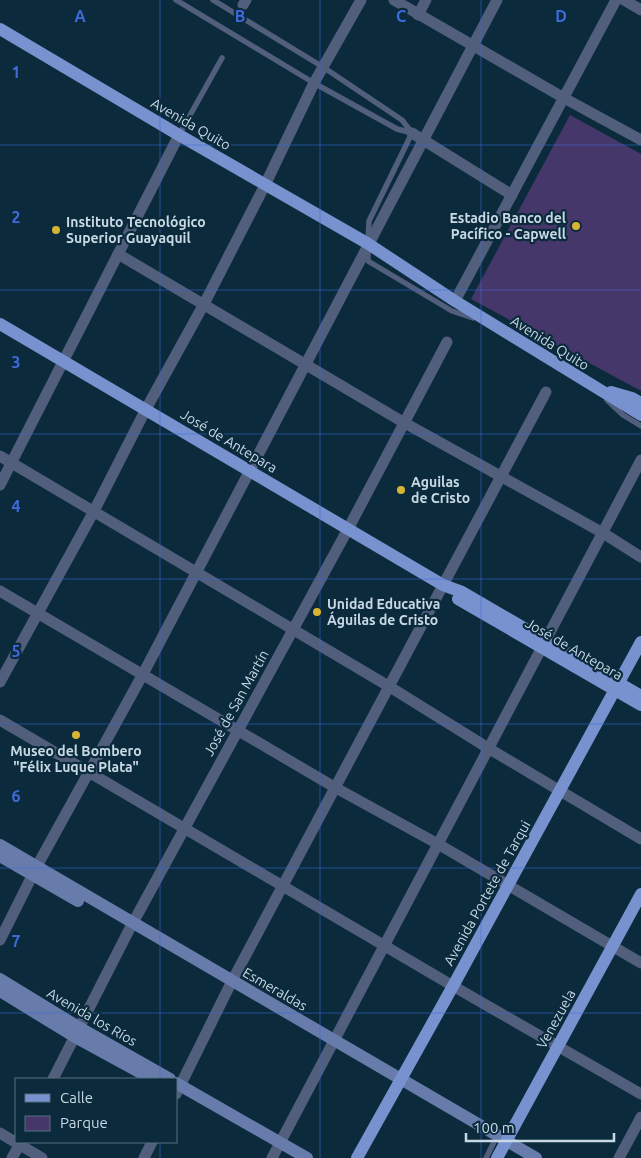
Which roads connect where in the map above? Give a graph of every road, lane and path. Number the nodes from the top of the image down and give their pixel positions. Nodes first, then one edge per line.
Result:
1 (176, 0) edge
2 (212, 0) edge
3 (361, 0) edge
4 (394, 0) edge
5 (426, 0) edge
6 (496, 0) edge
7 (616, 0) edge
8 (624, 0) edge
9 (641, 10) edge
10 (418, 15) junction
11 (0, 29) edge
12 (473, 45) junction
13 (222, 58) dead end
14 (323, 67) junction
15 (314, 83) junction
16 (564, 98) junction
17 (412, 132) junction
18 (179, 135) junction
19 (423, 139) junction
20 (641, 140) edge
21 (265, 185) junction
22 (512, 195) junction
23 (367, 244) junction
24 (118, 254) junction
25 (455, 301) junction
26 (204, 304) junction
27 (490, 323) junction
28 (0, 324) edge
29 (446, 342) dead end
30 (63, 361) junction
31 (306, 363) junction
32 (596, 389) junction
33 (546, 392) dead end
34 (641, 403) edge
35 (146, 409) junction
36 (641, 415) edge
37 (403, 422) junction
38 (641, 426) edge
39 (0, 456) edge
40 (641, 460) edge
41 (12, 462) junction
42 (249, 471) junction
43 (502, 477) junction
44 (0, 485) edge
45 (94, 511) junction
46 (348, 529) junction
47 (602, 533) junction
48 (641, 557) edge
49 (196, 571) junction
50 (443, 585) junction
51 (0, 591) edge
52 (39, 613) junction
53 (294, 629) junction
54 (545, 640) junction
55 (641, 642) edge
56 (143, 674) junction
57 (0, 682) edge
58 (618, 683) junction
59 (390, 687) junction
60 (641, 696) edge
61 (641, 705) edge
62 (0, 720) edge
63 (238, 730) junction
64 (488, 748) junction
65 (90, 772) junction
66 (336, 788) junction
67 (560, 791) junction
68 (184, 828) junction
69 (641, 839) edge
70 (438, 844) junction
71 (0, 845) edge
72 (0, 856) edge
73 (35, 870) junction
74 (508, 885) junction
75 (283, 886) junction
76 (641, 894) edge
77 (130, 927) junction
78 (0, 940) edge
79 (384, 946) junction
80 (612, 946) junction
81 (641, 963) edge
82 (0, 979) edge
83 (231, 984) junction
84 (453, 986) junction
85 (0, 991) edge
86 (77, 1032) junction
87 (332, 1042) junction
88 (557, 1047) junction
89 (54, 1078) edge
90 (150, 1078) edge
91 (158, 1078) edge
92 (399, 1081) junction
93 (178, 1084) edge
94 (178, 1089) edge
95 (641, 1094) edge
96 (641, 1117) edge
97 (0, 1132) edge
98 (15, 1140) edge
99 (20, 1143) edge
100 (152, 1143) edge
101 (500, 1147) edge
102 (276, 1150) edge
103 (12, 1158) edge
104 (42, 1158) edge
105 (144, 1158) edge
106 (292, 1158) edge
107 (307, 1158) edge
108 (356, 1158) edge
109 (486, 1158) edge
110 (522, 1158) edge
111 (536, 1158) edge
112 (619, 1158) edge

1 - 15 lane
2 - 14 lane
3 - 14 street
4 - 10 street
5 - 10 street
6 - 12 street
7 - 16 street
8 - 9 street
10 - 12 street
11 - 18 main road, Avenida Quito
12 - 16 street
12 - 19 street
13 - 18 lane
14 - 15 street
14 - 17 lane
15 - 17 lane
15 - 21 street
16 - 20 street
16 - 22 street
17 - 19 street
17 - 23 lane
18 - 21 main road, Avenida Quito
18 - 24 street
19 - 22 street
19 - 23 street
21 - 23 main road, Avenida Quito
21 - 26 street
22 - 25 street
23 - 25 main road, Avenida Quito
23 - 27 lane, Avenida Quito
23 - 31 street
24 - 26 street
24 - 30 street
25 - 27 main road, Avenida Quito
26 - 31 street
26 - 35 street
27 - 32 main road, Avenida Quito
28 - 30 main road, José de Antepara
29 - 37 street, José de San Martín
30 - 35 main road, José de Antepara
30 - 41 street
31 - 37 street
31 - 42 street
32 - 34 main road, Avenida Quito
32 - 36 main road, Avenida Quito
32 - 38 lane, Avenida Quito
33 - 43 street
35 - 42 main road, José de Antepara
35 - 45 street
37 - 43 street
37 - 46 street, José de San Martín
39 - 41 street
40 - 47 street
41 - 44 street
41 - 45 street
42 - 46 main road, José de Antepara
42 - 49 street
43 - 47 street
43 - 50 street
45 - 49 street
45 - 52 street
46 - 50 main road, José de Antepara
46 - 53 street, José de San Martín
47 - 48 street
47 - 54 street
49 - 53 street
49 - 56 street
50 - 54 main road, José de Antepara
50 - 59 street
50 - 61 main road, José de Antepara, bridge
51 - 52 street
52 - 56 street
52 - 57 street
53 - 59 street
53 - 63 street, José de San Martín
54 - 58 main road, José de Antepara
54 - 64 street
55 - 58 main road, Avenida Portete de Tarqui
56 - 63 street
56 - 65 street
58 - 60 main road, José de Antepara
58 - 67 main road, Avenida Portete de Tarqui
59 - 64 street
59 - 66 street
62 - 65 street
63 - 66 street
63 - 68 street, José de San Martín
64 - 67 street
64 - 70 street
65 - 68 street
65 - 73 street
66 - 70 street
66 - 75 street
67 - 69 street
67 - 74 main road, Avenida Portete de Tarqui
68 - 75 street
68 - 77 street, José de San Martín
70 - 74 street
70 - 79 street
71 - 73 main road, Esmeraldas
72 - 73 main road, Esmeraldas
73 - 77 main road, Esmeraldas
73 - 78 street
74 - 80 street
74 - 84 main road, Avenida Portete de Tarqui
75 - 79 street
75 - 83 street
76 - 80 main road, Venezuela
77 - 83 main road, Esmeraldas
77 - 86 street, José de San Martín
79 - 84 street
79 - 87 street
80 - 81 street
80 - 88 main road, Venezuela
82 - 86 main road, Avenida los Ríos
83 - 87 main road, Esmeraldas
83 - 93 street
84 - 88 street
84 - 92 main road, Avenida Portete de Tarqui
85 - 86 main road, Avenida los Ríos
86 - 89 street, José de San Martín
86 - 90 main road, Avenida los Ríos
86 - 91 main road, Avenida los Ríos
87 - 92 main road, Esmeraldas
87 - 102 street
88 - 95 street
88 - 101 main road, Venezuela
92 - 101 main road, Esmeraldas
92 - 108 main road, Avenida Portete de Tarqui
94 - 102 main road, Avenida los Ríos
96 - 112 street
97 - 98 street
99 - 103 street
99 - 104 street
100 - 105 street
101 - 109 lane, Venezuela
101 - 110 main road, Esmeraldas
101 - 111 main road, Esmeraldas
102 - 106 main road, Avenida los Ríos
102 - 107 main road, Avenida los Ríos

